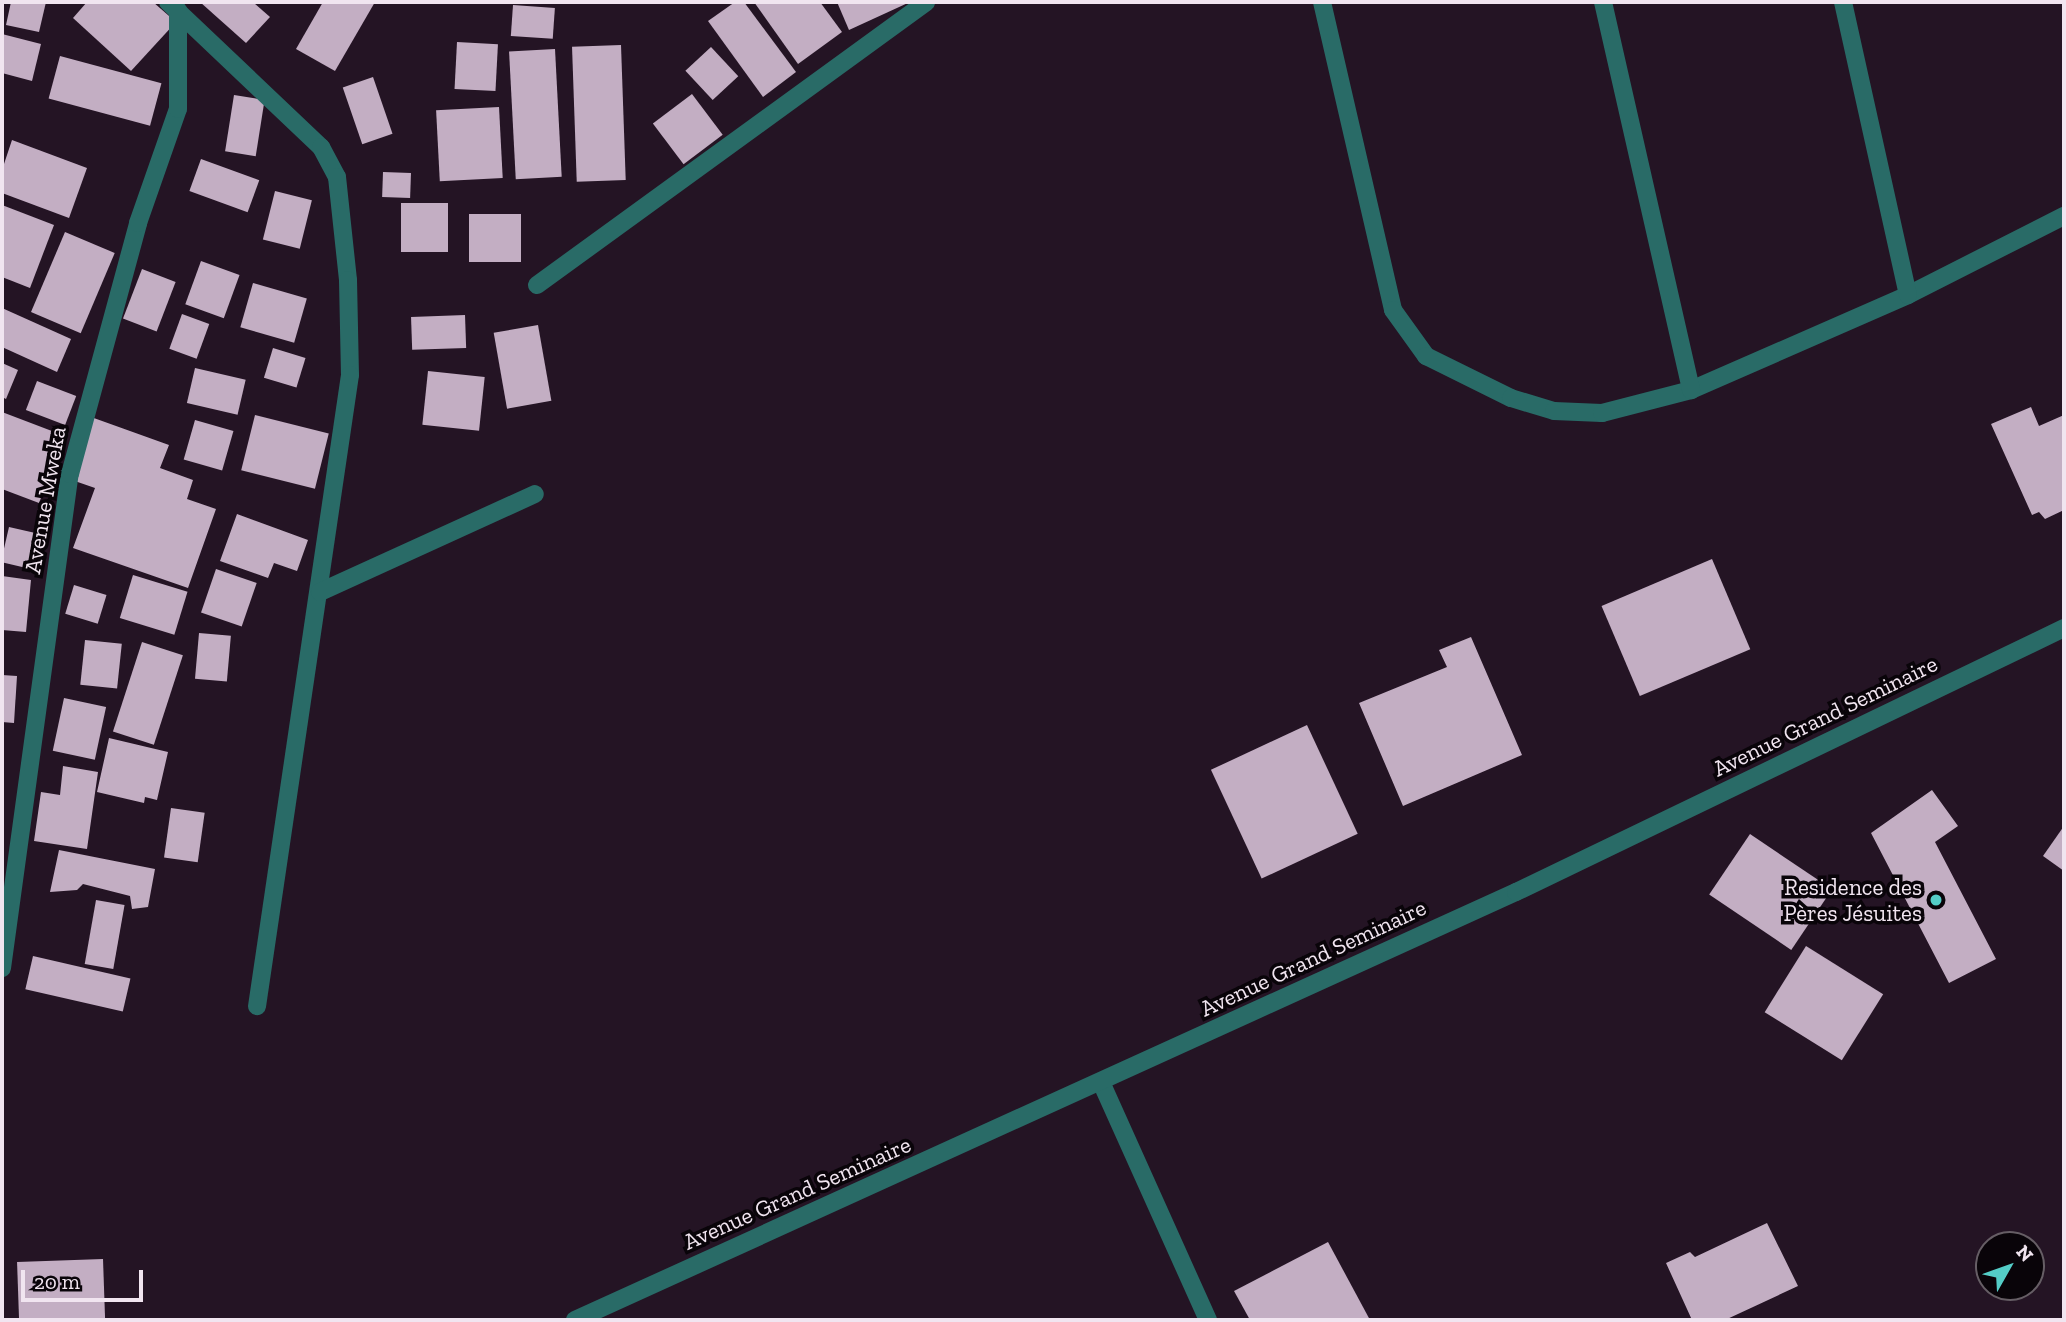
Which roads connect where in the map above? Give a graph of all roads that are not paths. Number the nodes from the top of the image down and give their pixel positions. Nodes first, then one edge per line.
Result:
1 (926, 2) edge
2 (1322, 2) edge
3 (1603, 2) edge
4 (1843, 2) edge
5 (173, 6) edge
6 (2064, 216) edge
7 (537, 285) dead end
8 (1908, 295) junction
9 (1691, 390) junction
10 (536, 494) dead end
11 (320, 592) junction
12 (2064, 628) edge
13 (2, 968) edge
14 (257, 1006) dead end
15 (1101, 1082) junction
16 (575, 1320) edge
17 (1208, 1320) edge

1 - 7 street
2 - 9 street
3 - 9 street
4 - 8 street
5 - 11 street
5 - 13 street, Avenue Mweka
6 - 8 street
8 - 9 street
10 - 11 street
11 - 14 street
12 - 15 street, Avenue Grand Seminaire
15 - 16 street, Avenue Grand Seminaire
15 - 17 street

